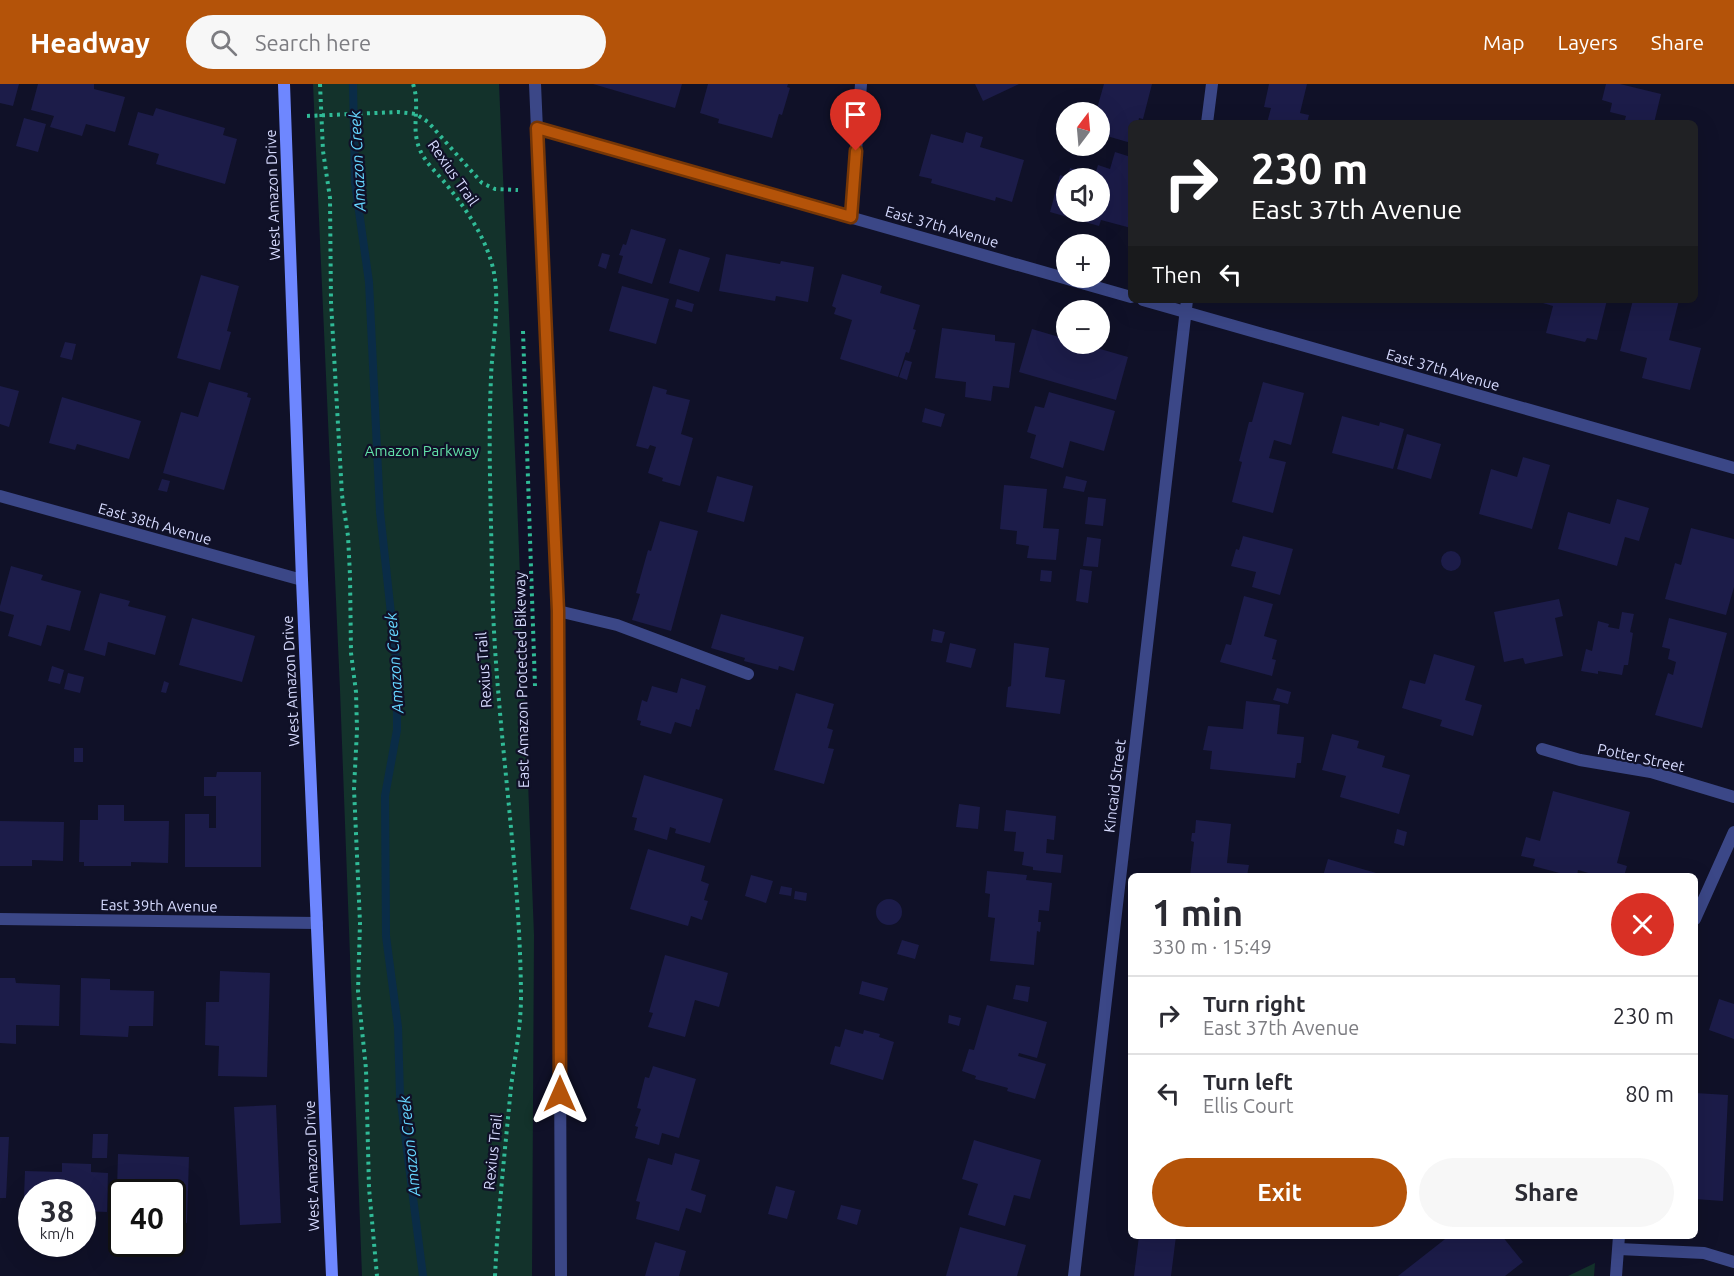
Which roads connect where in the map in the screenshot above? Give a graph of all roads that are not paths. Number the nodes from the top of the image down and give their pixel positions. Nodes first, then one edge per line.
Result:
1 (535, 84) edge
2 (861, 84) edge
3 (1212, 84) edge
4 (281, 85) edge
5 (1207, 120) edge
6 (537, 128) junction
7 (851, 217) junction
8 (1128, 296) edge
9 (1164, 303) edge
10 (1186, 306) edge
11 (1734, 468) edge
12 (0, 496) edge
13 (302, 580) junction
14 (558, 611) junction
15 (748, 674) dead end
16 (1542, 749) dead end
17 (1734, 797) edge
18 (1734, 832) edge
19 (1698, 912) edge
20 (0, 919) edge
21 (317, 923) junction
22 (1620, 1239) edge
23 (1619, 1249) junction
24 (1734, 1262) edge
25 (332, 1276) edge
26 (561, 1276) edge
27 (1074, 1276) edge
28 (1616, 1276) edge

1 - 6 street
2 - 7 street
3 - 5 street
4 - 13 main road, West Amazon Drive
6 - 7 street, East 37th Avenue
6 - 14 street
7 - 8 street, East 37th Avenue
9 - 10 street, East 37th Avenue
10 - 11 street, East 37th Avenue
10 - 27 street, Kincaid Street
12 - 13 street, East 38th Avenue
13 - 21 main road, West Amazon Drive
14 - 15 street
14 - 26 street
16 - 17 street, Potter Street
18 - 19 street
20 - 21 street, East 39th Avenue
21 - 25 main road, West Amazon Drive
22 - 23 street
23 - 24 street
23 - 28 street

